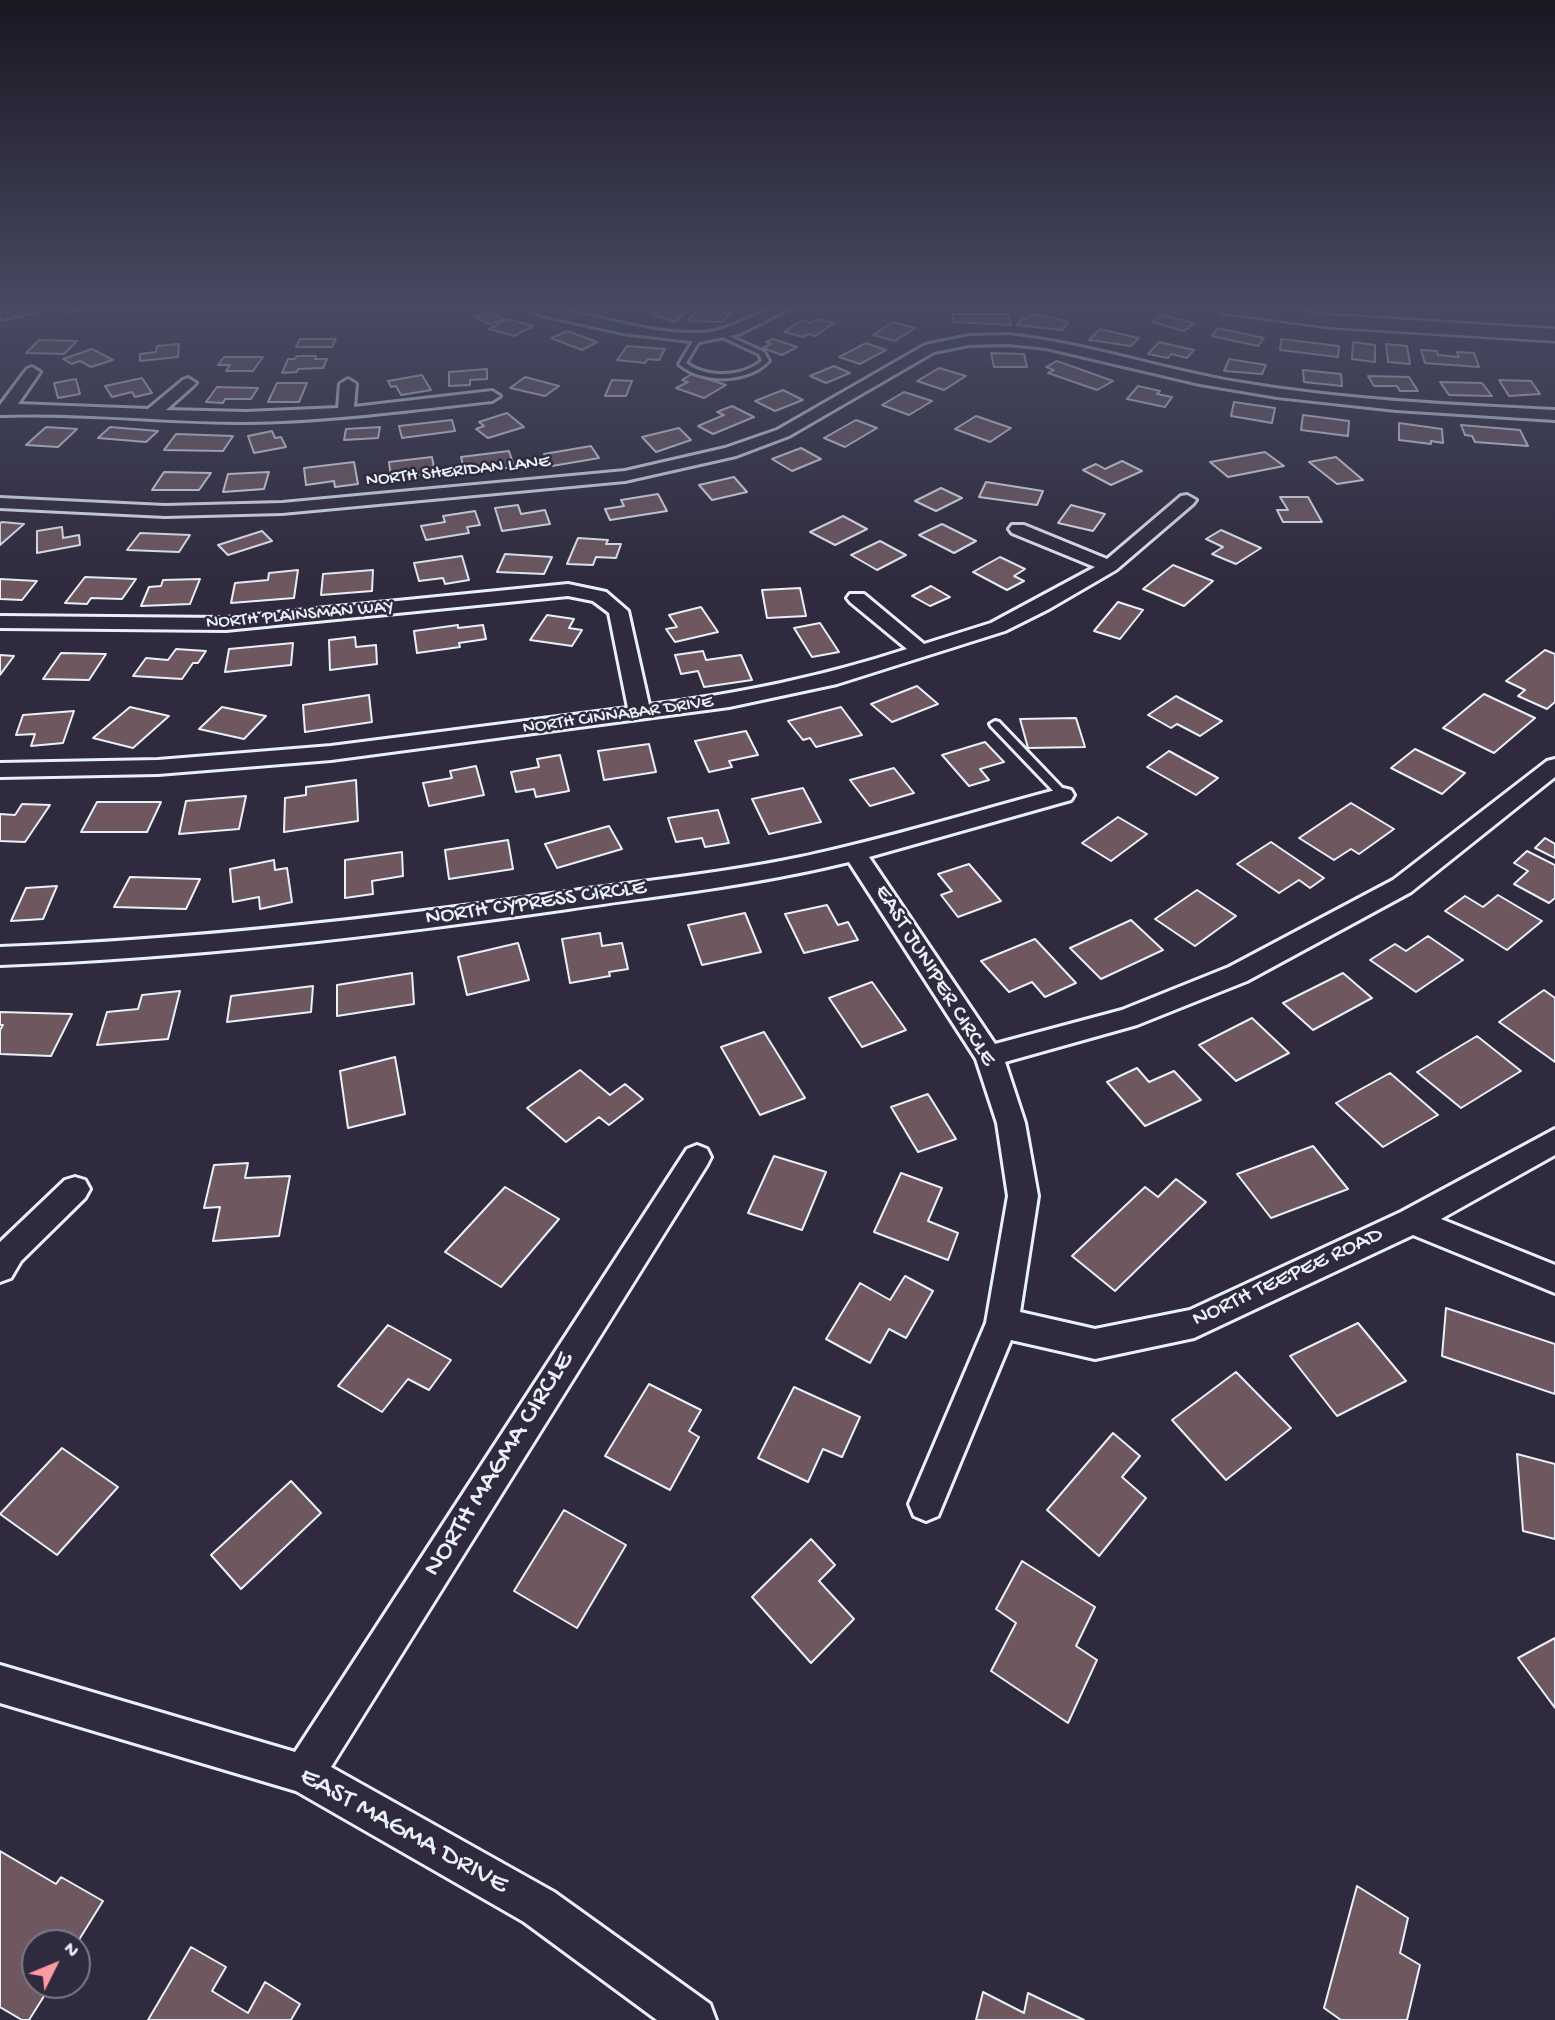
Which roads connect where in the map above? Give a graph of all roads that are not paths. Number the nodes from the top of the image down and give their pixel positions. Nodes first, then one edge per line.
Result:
1 (166, 401) edge
2 (347, 401) edge
3 (441, 401) edge
4 (838, 401) edge
5 (1362, 401) edge
6 (3, 410) edge
7 (346, 411) junction
8 (152, 413) junction
9 (1555, 415) edge
10 (1187, 500) dead end
11 (0, 503) edge
12 (1018, 529) dead end
13 (1109, 566) junction
14 (857, 598) dead end
15 (0, 622) edge
16 (921, 651) junction
17 (640, 714) junction
18 (995, 724) dead end
19 (1555, 766) edge
20 (0, 771) edge
21 (1063, 795) joint
22 (855, 853) junction
23 (0, 956) edge
24 (989, 1056) junction
25 (1555, 1141) edge
26 (696, 1157) dead end
27 (75, 1189) dead end
28 (1412, 1221) junction
29 (0, 1268) edge
30 (1555, 1279) edge
31 (1002, 1323) junction
32 (926, 1504) dead end
33 (0, 1684) edge
34 (304, 1774) junction
35 (694, 2020) edge

1 - 8 street
2 - 7 street
3 - 7 street
4 - 11 street, NORTH SHERIDAN LANE
5 - 9 street, NORTH SHERIDAN LANE
6 - 8 street
7 - 8 street
10 - 13 street, NORTH CINNABAR DRIVE
12 - 13 street
13 - 16 street, NORTH CINNABAR DRIVE
14 - 16 street
15 - 17 street, NORTH PLAINSMAN WAY
16 - 17 street, NORTH CINNABAR DRIVE
17 - 20 street, NORTH CINNABAR DRIVE
18 - 21 lane
19 - 24 street
21 - 22 street, NORTH CYPRESS CIRCLE
22 - 23 street, NORTH CYPRESS CIRCLE
22 - 24 street, EAST JUNIPER CIRCLE
24 - 31 street, EAST JUNIPER CIRCLE
25 - 28 street, NORTH TEEPEE ROAD
26 - 34 street, NORTH MAGMA CIRCLE
27 - 29 street
28 - 30 street
28 - 31 street, NORTH TEEPEE ROAD
31 - 32 street, EAST JUNIPER CIRCLE
33 - 34 street, EAST MAGMA DRIVE
34 - 35 street, EAST MAGMA DRIVE

